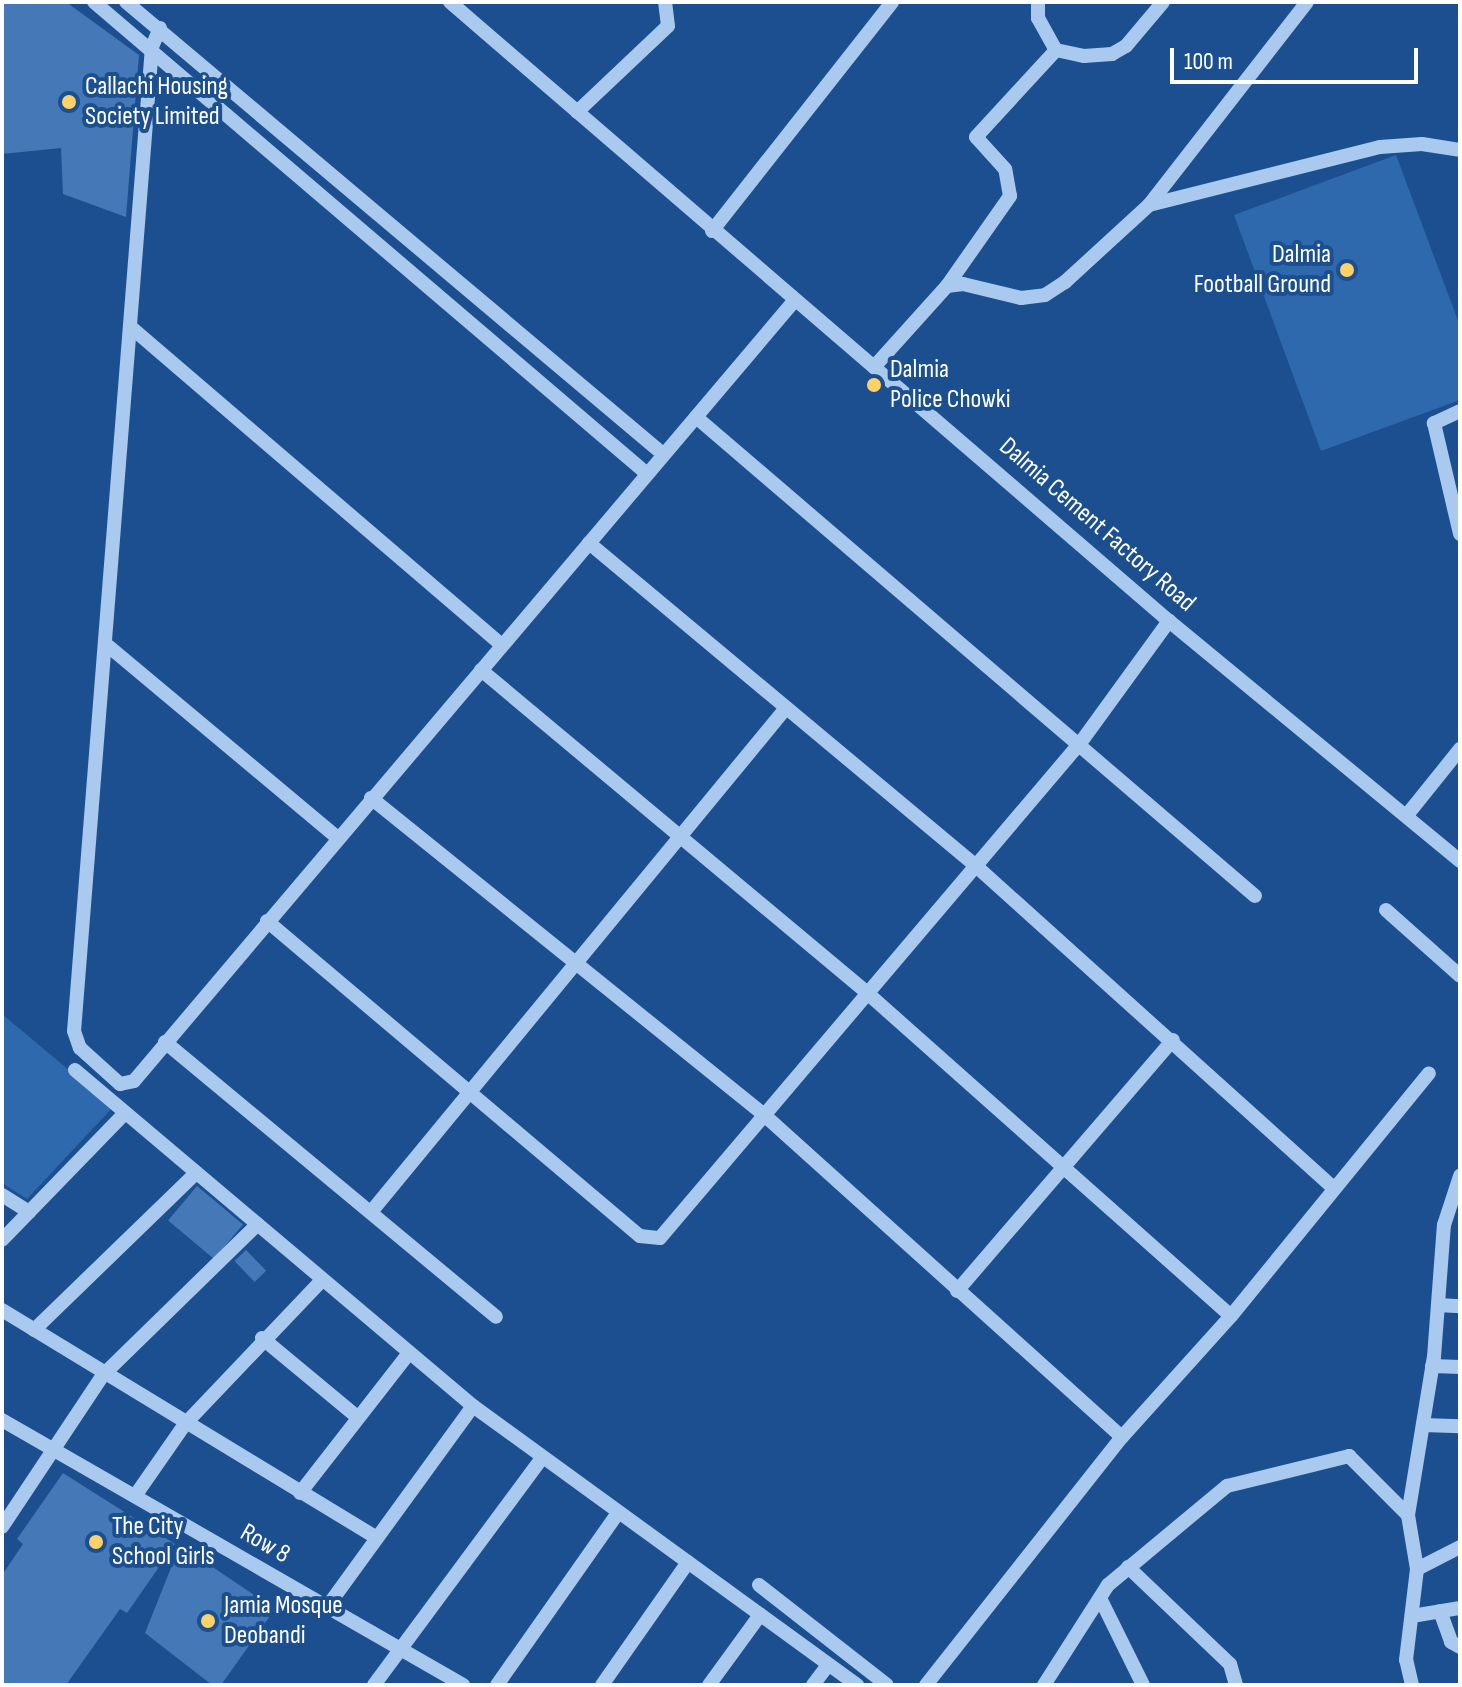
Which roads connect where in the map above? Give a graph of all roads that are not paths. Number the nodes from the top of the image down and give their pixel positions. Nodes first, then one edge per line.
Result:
1 (94, 2) edge
2 (126, 2) edge
3 (450, 2) edge
4 (665, 2) edge
5 (892, 2) edge
6 (1038, 2) edge
7 (1163, 2) edge
8 (1307, 2) edge
9 (160, 28) junction
10 (152, 47) junction
11 (1056, 50) junction
12 (577, 112) junction
13 (1460, 150) edge
14 (1149, 205) junction
15 (712, 231) junction
16 (947, 286) junction
17 (794, 301) junction
18 (133, 329) junction
19 (874, 367) junction
20 (597, 398) junction
21 (1460, 411) edge
22 (580, 416) junction
23 (696, 417) junction
24 (663, 454) junction
25 (646, 473) junction
26 (1458, 513) edge
27 (1460, 534) edge
28 (589, 543) junction
29 (1169, 621) junction
30 (107, 645) junction
31 (502, 645) junction
32 (481, 670) junction
33 (786, 708) junction
34 (1081, 742) junction
35 (1460, 749) edge
36 (371, 798) junction
37 (1407, 815) junction
38 (681, 836) junction
39 (338, 838) junction
40 (1460, 861) edge
41 (976, 866) junction
42 (1255, 896) dead end
43 (1386, 910) dead end
44 (267, 921) junction
45 (576, 963) junction
46 (1460, 976) edge
47 (865, 991) junction
48 (1173, 1040) junction
49 (165, 1042) junction
50 (75, 1070) dead end
51 (1429, 1073) dead end
52 (471, 1091) junction
53 (125, 1113) junction
54 (762, 1113) junction
55 (1066, 1164) junction
56 (196, 1173) junction
57 (1460, 1176) edge
58 (1333, 1187) junction
59 (2, 1195) edge
60 (29, 1212) junction
61 (371, 1212) junction
62 (258, 1224) junction
63 (2, 1240) edge
64 (321, 1281) junction
65 (957, 1291) junction
66 (1438, 1305) junction
67 (1460, 1306) edge
68 (2, 1310) edge
69 (1231, 1316) junction
70 (496, 1317) dead end
71 (34, 1330) junction
72 (262, 1338) junction
73 (409, 1353) junction
74 (1432, 1366) junction
75 (1460, 1367) edge
76 (103, 1375) junction
77 (473, 1406) junction
78 (357, 1417) junction
79 (2, 1420) edge
80 (185, 1424) junction
81 (1423, 1425) junction
82 (1460, 1426) edge
83 (1122, 1437) junction
84 (54, 1450) junction
85 (542, 1458) junction
86 (300, 1493) junction
87 (135, 1496) junction
88 (618, 1513) junction
89 (1408, 1515) junction
90 (2, 1527) edge
91 (375, 1537) junction
92 (1460, 1547) edge
93 (688, 1562) junction
94 (1128, 1567) junction
95 (1417, 1569) junction
96 (759, 1585) dead end
97 (1100, 1598) junction
98 (327, 1607) junction
99 (1460, 1608) edge
100 (1440, 1611) junction
101 (760, 1615) junction
102 (1412, 1616) junction
103 (1460, 1647) edge
104 (402, 1650) junction
105 (828, 1665) junction
106 (374, 1685) edge
107 (463, 1685) edge
108 (497, 1685) edge
109 (602, 1685) edge
110 (709, 1685) edge
111 (813, 1685) edge
112 (857, 1685) edge
113 (887, 1685) edge
114 (926, 1685) edge
115 (1044, 1685) edge
116 (1143, 1685) edge
117 (1236, 1685) edge
118 (1412, 1685) edge

1 - 10 street
2 - 9 street
3 - 12 street, Dalmia Cement Factory Road
4 - 12 street
5 - 15 street
6 - 11 street
7 - 11 street
8 - 14 street
9 - 10 street
9 - 20 street
10 - 18 street
10 - 22 street
11 - 16 street
12 - 15 street, Dalmia Cement Factory Road
13 - 14 street
14 - 16 street
15 - 17 street, Dalmia Cement Factory Road
16 - 19 street
17 - 19 street, Dalmia Cement Factory Road
17 - 23 street
18 - 30 street
18 - 31 street
19 - 29 street, Dalmia Cement Factory Road
20 - 22 street
20 - 24 street
21 - 26 street
22 - 25 street
23 - 24 street
23 - 34 street
24 - 25 street
25 - 28 street
26 - 27 street
28 - 31 street
28 - 33 street
29 - 34 street
29 - 37 street, Dalmia Cement Factory Road
30 - 39 street
30 - 49 street
31 - 32 street
32 - 36 street
32 - 38 street
33 - 38 street
33 - 41 street
34 - 41 street
34 - 42 street
35 - 37 street
36 - 39 street
36 - 45 street
37 - 40 street, Dalmia Cement Factory Road
38 - 45 street
38 - 47 street
39 - 44 street
41 - 47 street
41 - 48 street
43 - 46 street
44 - 49 street
44 - 52 street
45 - 52 street
45 - 54 street
47 - 54 street
47 - 55 street
48 - 55 street
48 - 58 street
49 - 61 street
50 - 53 street
51 - 58 street
52 - 54 street
52 - 61 street
53 - 56 street
53 - 60 street
54 - 65 street
55 - 65 street
55 - 69 street
56 - 62 street
56 - 71 street
57 - 66 street
58 - 69 street
59 - 60 street
60 - 63 street
61 - 70 street
62 - 64 street
62 - 76 street
64 - 72 street
64 - 73 street
65 - 83 street
66 - 67 street
66 - 74 street
68 - 71 street
69 - 83 street
71 - 76 street
72 - 78 street
72 - 80 street
73 - 77 street
73 - 78 street
74 - 75 street
74 - 81 street
76 - 80 street
76 - 84 street
77 - 85 street
77 - 91 street
78 - 86 street
79 - 84 street, Row 8
80 - 86 street
80 - 87 street
81 - 82 street
81 - 89 street
83 - 114 street
84 - 87 street, Row 8
84 - 90 street
85 - 88 street
85 - 104 street
86 - 91 street
87 - 98 street, Row 8
88 - 93 street
88 - 108 street
89 - 94 street
89 - 95 street
91 - 98 street
92 - 95 street
93 - 101 street
93 - 109 street
94 - 97 street
94 - 117 street
95 - 102 street
96 - 113 street
97 - 115 street
97 - 116 street
98 - 104 street, Row 8
99 - 100 street
100 - 102 street
100 - 103 street
101 - 105 street
101 - 110 street
102 - 118 street
104 - 106 street
104 - 107 street, Row 8
105 - 111 street
105 - 112 street

